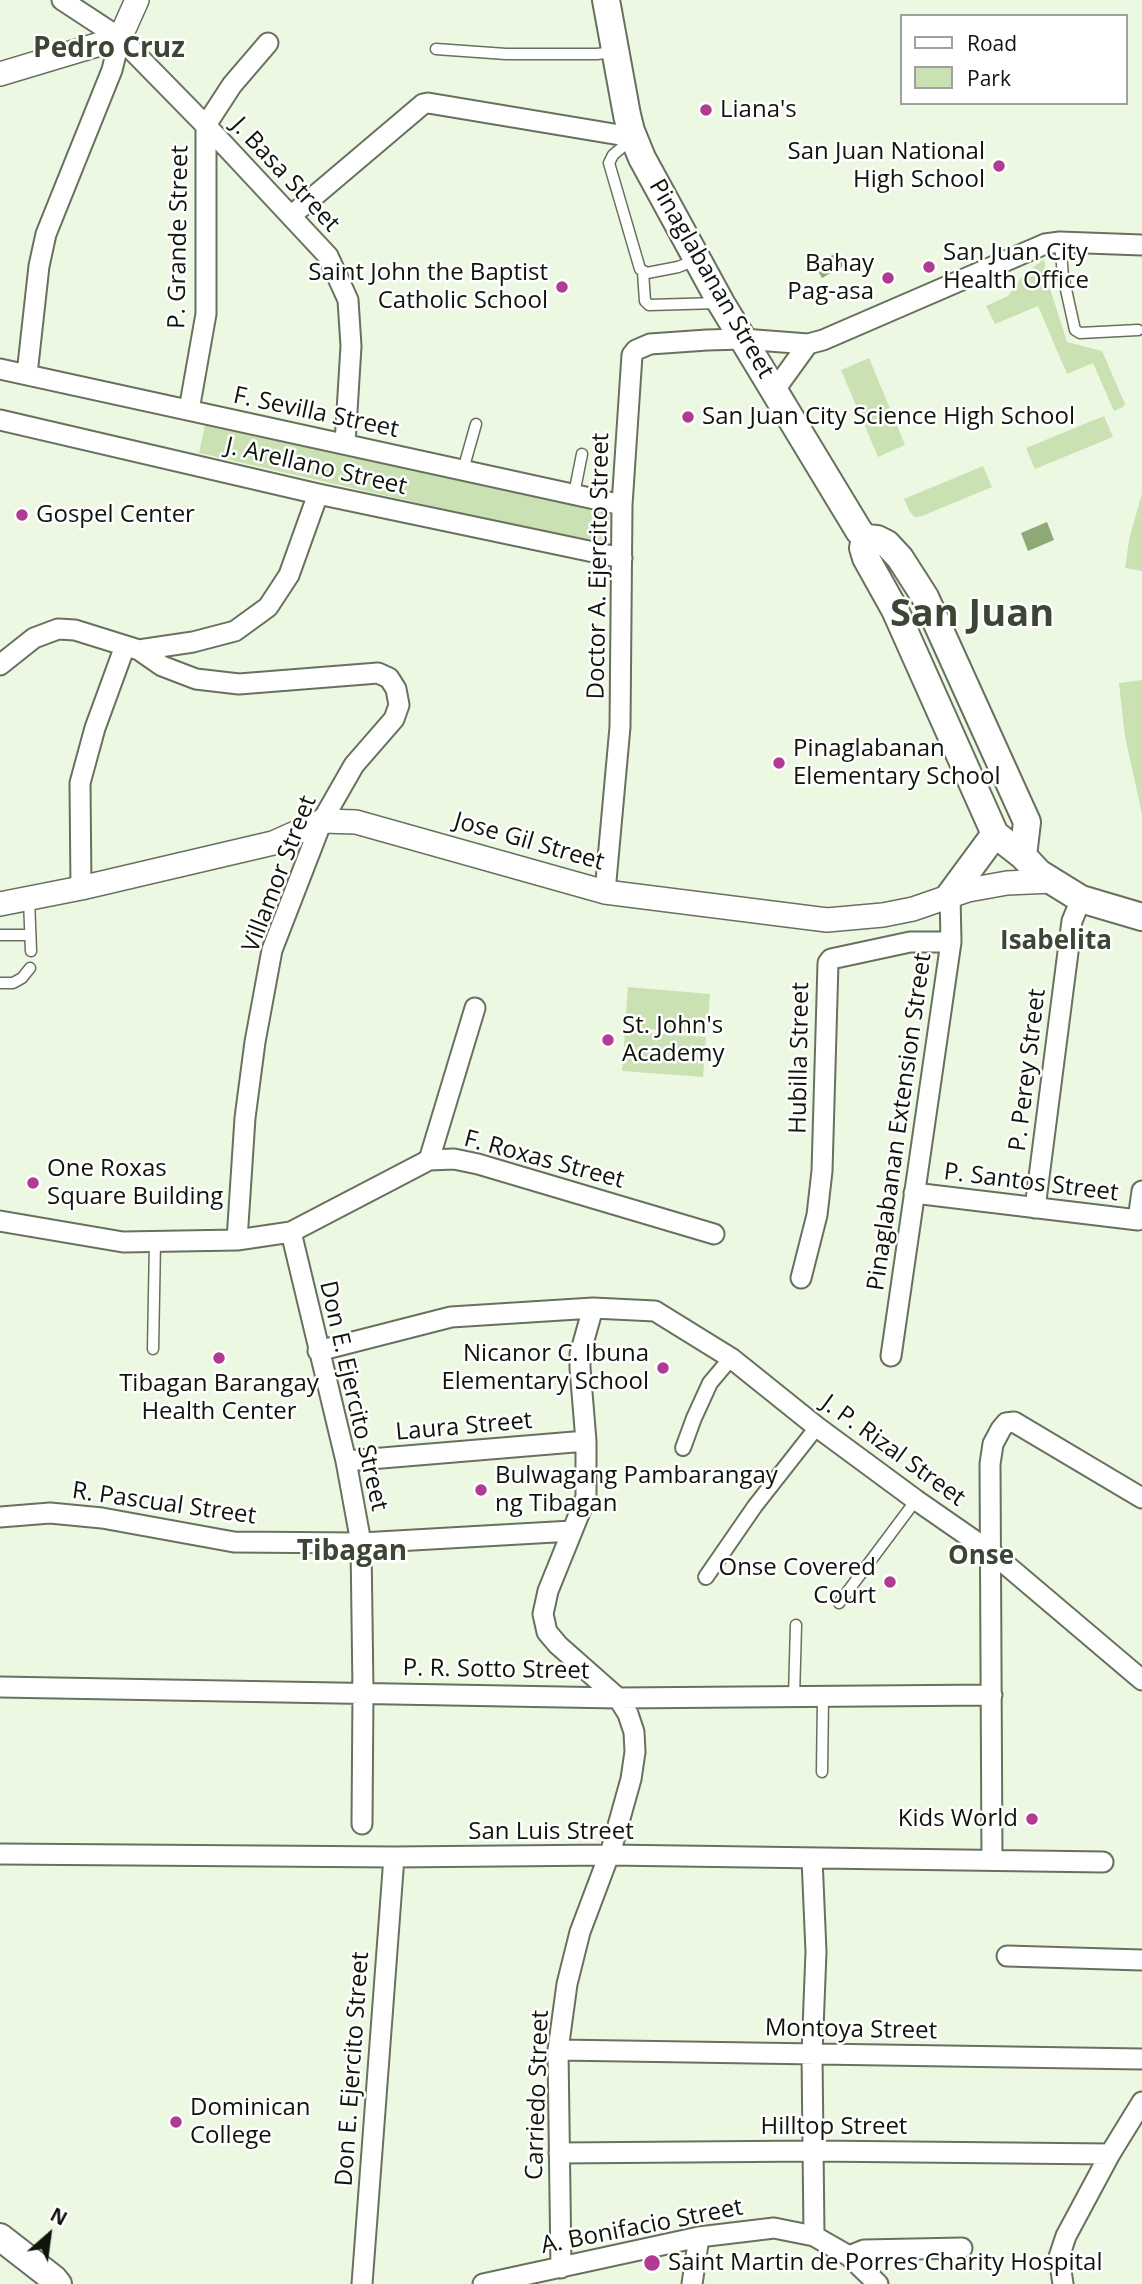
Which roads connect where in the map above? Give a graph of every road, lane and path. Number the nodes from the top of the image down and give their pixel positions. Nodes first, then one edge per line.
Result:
1 (62, 0) edge
2 (137, 0) edge
3 (606, 0) edge
4 (120, 38) junction
5 (268, 43) dead end
6 (436, 49) dead end
7 (615, 51) junction
8 (0, 74) edge
9 (215, 130) junction
10 (632, 134) junction
11 (292, 215) junction
12 (1060, 242) junction
13 (1142, 245) edge
14 (698, 260) junction
15 (643, 272) junction
16 (721, 303) junction
17 (1138, 330) dead end
18 (743, 339) junction
19 (808, 344) junction
20 (0, 369) edge
21 (27, 374) junction
22 (775, 391) junction
23 (189, 410) junction
24 (0, 420) edge
25 (476, 424) dead end
26 (345, 444) junction
27 (582, 454) dead end
28 (463, 470) junction
29 (318, 494) junction
30 (574, 494) junction
31 (622, 505) junction
32 (865, 538) junction
33 (622, 558) junction
34 (132, 648) junction
35 (0, 665) edge
36 (322, 821) junction
37 (995, 834) junction
38 (1023, 856) junction
39 (1052, 881) junction
40 (81, 888) junction
41 (605, 892) junction
42 (950, 895) junction
43 (29, 898) junction
44 (1082, 899) junction
45 (0, 904) edge
46 (1142, 917) edge
47 (0, 935) edge
48 (30, 935) junction
49 (951, 942) junction
50 (31, 951) dead end
51 (30, 968) dead end
52 (0, 983) edge
53 (475, 1008) dead end
54 (429, 1160) junction
55 (1142, 1191) edge
56 (914, 1193) junction
57 (1035, 1208) junction
58 (1140, 1221) edge
59 (0, 1222) edge
60 (291, 1232) junction
61 (714, 1234) dead end
62 (237, 1240) junction
63 (155, 1242) junction
64 (801, 1278) dead end
65 (593, 1308) junction
66 (153, 1349) dead end
67 (318, 1351) junction
68 (891, 1356) dead end
69 (730, 1358) junction
70 (817, 1427) junction
71 (586, 1441) junction
72 (683, 1448) dead end
73 (346, 1461) junction
74 (1142, 1498) edge
75 (916, 1500) junction
76 (0, 1517) edge
77 (572, 1531) junction
78 (361, 1543) junction
79 (991, 1552) junction
80 (706, 1577) dead end
81 (839, 1603) dead end
82 (796, 1625) dead end
83 (1142, 1680) edge
84 (0, 1686) edge
85 (363, 1691) junction
86 (992, 1695) junction
87 (794, 1697) junction
88 (823, 1697) junction
89 (618, 1698) junction
90 (822, 1772) dead end
91 (362, 1824) dead end
92 (0, 1854) edge
93 (609, 1855) junction
94 (394, 1857) junction
95 (812, 1858) junction
96 (992, 1860) junction
97 (1103, 1863) dead end
98 (1007, 1956) dead end
99 (1142, 1959) edge
100 (558, 2050) junction
101 (812, 2054) junction
102 (1142, 2059) edge
103 (1142, 2102) edge
104 (814, 2151) junction
105 (559, 2153) junction
106 (1110, 2154) junction
107 (814, 2236) junction
108 (0, 2237) edge
109 (699, 2237) junction
110 (962, 2248) dead end
111 (849, 2256) junction
112 (561, 2267) junction
113 (58, 2284) edge
114 (362, 2284) edge
115 (483, 2284) edge
116 (692, 2284) edge
117 (878, 2284) edge
118 (1062, 2284) edge

1 - 4 street, J. Basa Street
2 - 4 street
3 - 7 main road, Pinaglabanan Street
4 - 8 street
4 - 9 street, J. Basa Street
4 - 21 street
5 - 9 street, P. Grande Street
6 - 7 lane
7 - 10 main road, Pinaglabanan Street
9 - 11 street, J. Basa Street
9 - 23 street, P. Grande Street
10 - 11 street
10 - 14 main road, Pinaglabanan Street
10 - 15 lane
11 - 26 street, J. Basa Street
12 - 13 street
12 - 17 lane
12 - 19 street
14 - 15 lane
14 - 16 main road, Pinaglabanan Street
15 - 16 lane
16 - 18 main road, Pinaglabanan Street
18 - 19 street
18 - 22 main road, Pinaglabanan Street
18 - 31 street, Doctor A. Ejercito Street
19 - 22 street
20 - 21 street, F. Sevilla Street
21 - 23 street, F. Sevilla Street
22 - 32 main road, Pinaglabanan Street
23 - 26 street, F. Sevilla Street
24 - 29 street, J. Arellano Street
25 - 28 lane
26 - 28 street, F. Sevilla Street
27 - 30 lane
28 - 30 street, F. Sevilla Street
29 - 33 street, J. Arellano Street
29 - 34 street
30 - 31 street, F. Sevilla Street
31 - 33 street, Doctor A. Ejercito Street
32 - 37 main road, Pinaglabanan Street
32 - 38 main road
33 - 41 street, Doctor A. Ejercito Street
34 - 35 street
34 - 36 street, Villamor Street
34 - 40 street
36 - 40 street, Jose Gil Street
36 - 41 street, Jose Gil Street
36 - 62 street, Villamor Street
37 - 38 main road, Pinaglabanan Street
37 - 42 main road
38 - 39 main road, Pinaglabanan Street
39 - 42 street, Jose Gil Street
39 - 44 main road, Pinaglabanan Street
40 - 43 street, Jose Gil Street
41 - 42 street, Jose Gil Street
42 - 49 street, Pinaglabanan Extension Street
43 - 45 street, Jose Gil Street
43 - 48 lane
44 - 46 main road, Pinaglabanan Street
44 - 57 street, P. Perey Street
47 - 48 lane
48 - 50 lane
49 - 56 street, Pinaglabanan Extension Street
49 - 64 street, Hubilla Street
51 - 52 lane
53 - 54 street
54 - 60 street, F. Roxas Street
54 - 61 street, F. Roxas Street
55 - 58 street
56 - 57 street, P. Santos Street
56 - 68 street, Pinaglabanan Extension Street
57 - 58 street, P. Santos Street
59 - 63 street, F. Roxas Street
60 - 62 street, F. Roxas Street
60 - 67 street, Don E. Ejercito Street
62 - 63 street, F. Roxas Street
63 - 66 lane
65 - 67 street, J. P. Rizal Street
65 - 69 street, J. P. Rizal Street
65 - 71 street, Carriedo Street
67 - 73 street, Don E. Ejercito Street
69 - 70 street, J. P. Rizal Street
69 - 72 street
70 - 75 street, J. P. Rizal Street
70 - 80 street
71 - 73 street, Laura Street
71 - 77 street, Carriedo Street
73 - 78 street, Don E. Ejercito Street
74 - 79 street
75 - 79 street, J. P. Rizal Street
75 - 81 lane
76 - 78 street, R. Pascual Street
77 - 78 street, R. Pascual Street
77 - 89 street, Carriedo Street
78 - 85 street, Don E. Ejercito Street
79 - 83 street, J. P. Rizal Street
79 - 86 street
82 - 87 lane
84 - 85 street, P. R. Sotto Street
85 - 89 street, P. R. Sotto Street
85 - 91 street, Don E. Ejercito Street
86 - 88 street, P. R. Sotto Street
86 - 96 street
87 - 88 street, P. R. Sotto Street
87 - 89 street, P. R. Sotto Street
88 - 90 lane
89 - 93 street, Carriedo Street
92 - 94 street, San Luis Street
93 - 94 street, San Luis Street
93 - 95 street, San Luis Street
93 - 100 street, Carriedo Street
94 - 114 street, Don E. Ejercito Street
95 - 96 street, San Luis Street
95 - 101 street
96 - 97 street, San Luis Street
98 - 99 street
100 - 101 street, Montoya Street
100 - 105 street, Carriedo Street
101 - 102 street, Montoya Street
101 - 104 street
103 - 106 street
104 - 105 street, Hilltop Street
104 - 106 street, Hilltop Street
104 - 107 street
105 - 112 street, Carriedo Street
106 - 118 street
107 - 109 street, A. Bonifacio Street
107 - 111 street, A. Bonifacio Street
108 - 113 main road
109 - 112 street, A. Bonifacio Street
109 - 116 street
110 - 111 street
111 - 117 street, A. Bonifacio Street
112 - 115 street, A. Bonifacio Street

